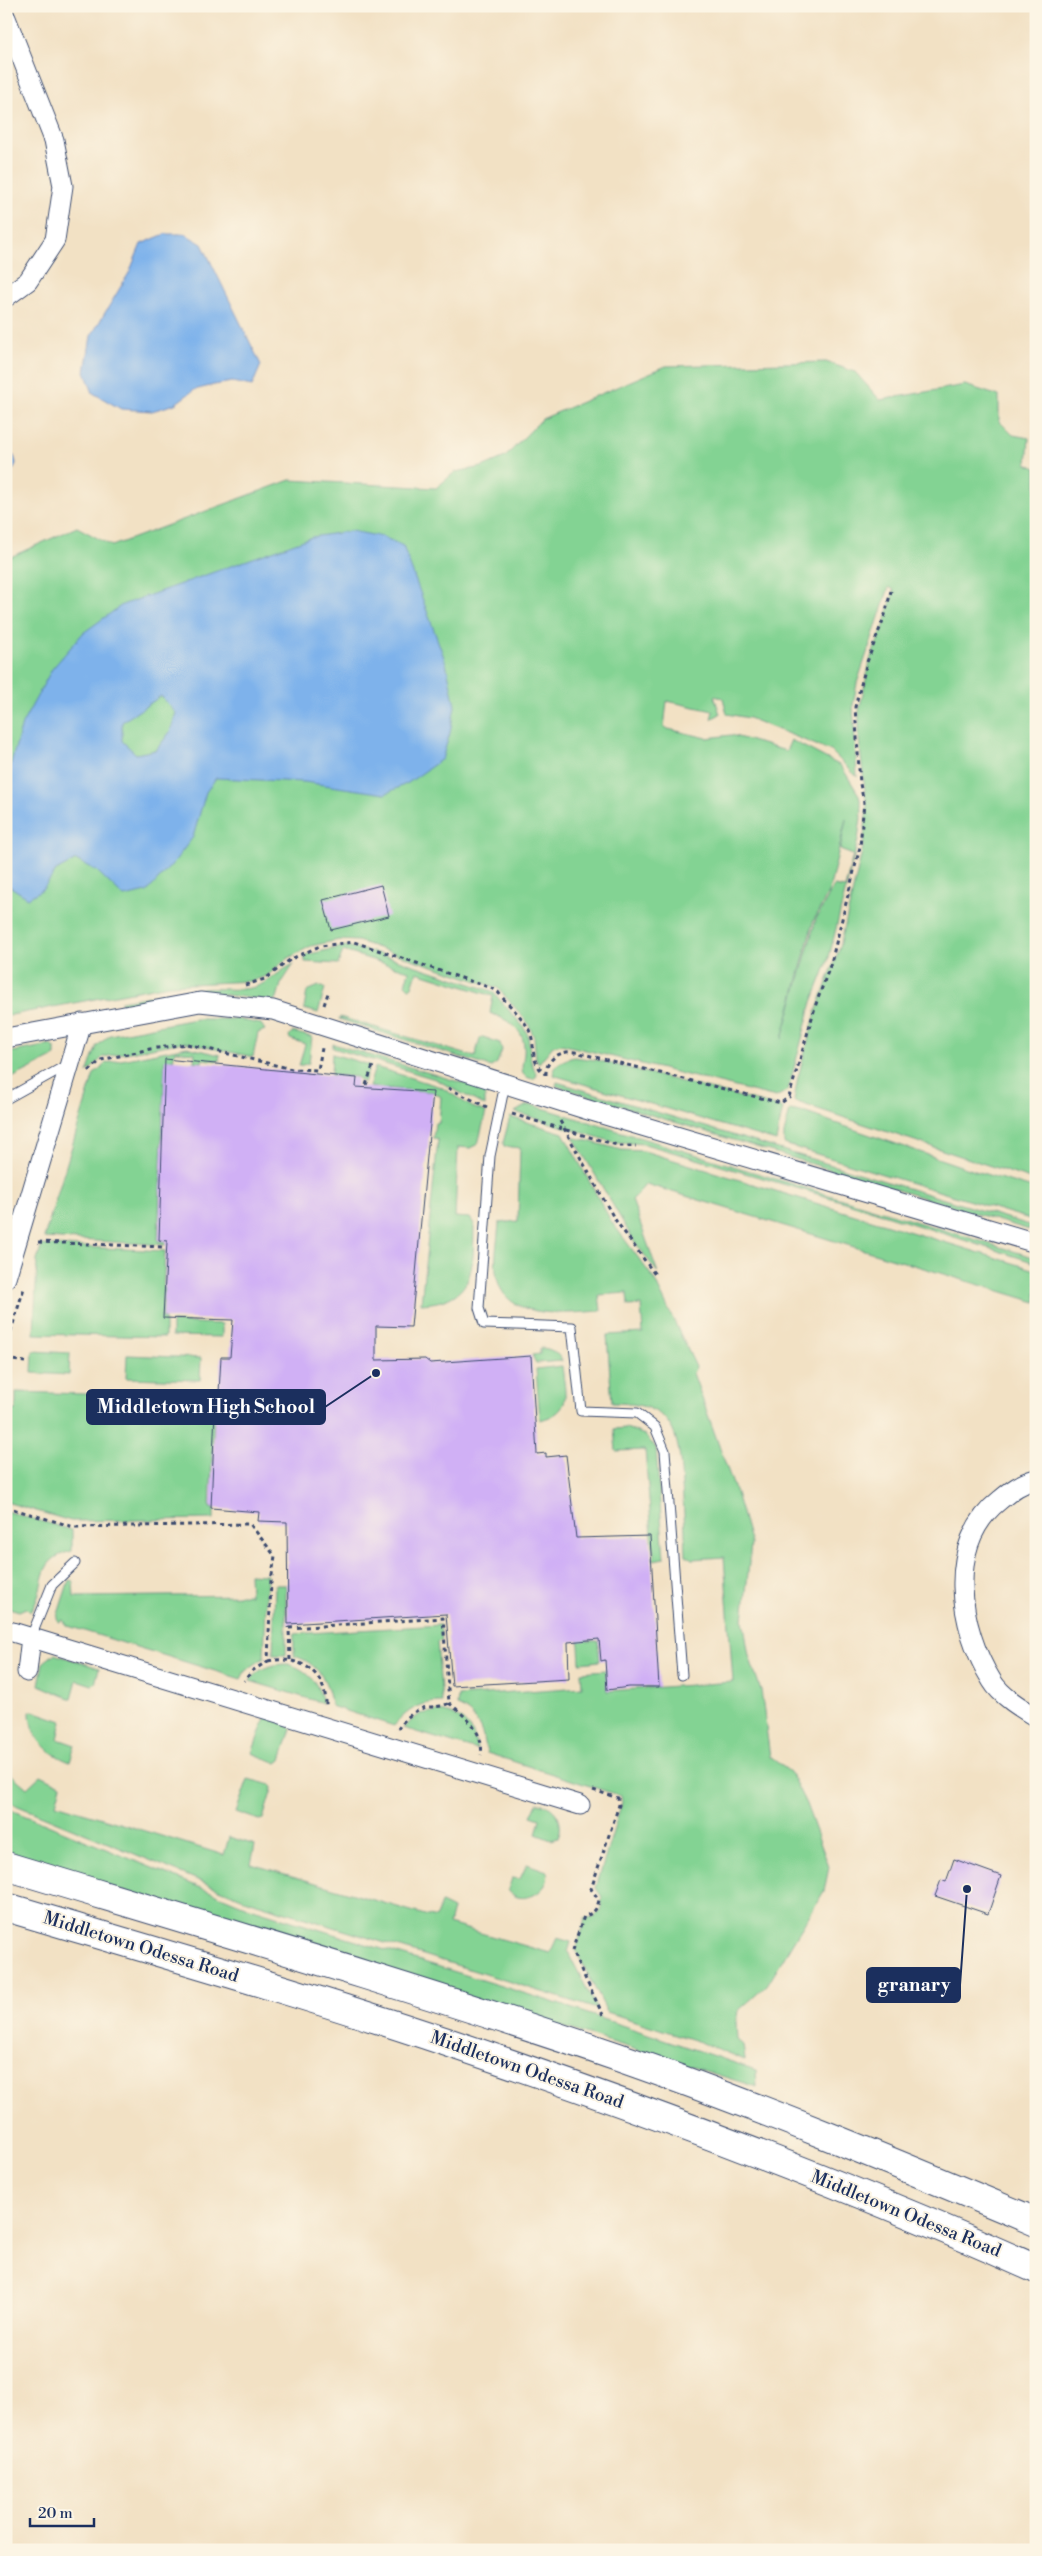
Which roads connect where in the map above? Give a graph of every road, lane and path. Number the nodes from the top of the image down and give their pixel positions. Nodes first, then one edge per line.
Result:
1 (6, 18) edge
2 (6, 297) edge
3 (891, 591) dead end
4 (236, 987) dead end
5 (82, 1023) junction
6 (6, 1038) edge
7 (330, 1050) dead end
8 (364, 1060) dead end
9 (71, 1063) junction
10 (374, 1063) junction
11 (383, 1066) dead end
12 (546, 1075) junction
13 (86, 1080) dead end
14 (546, 1083) dead end
15 (505, 1084) junction
16 (366, 1085) dead end
17 (446, 1087) dead end
18 (6, 1099) edge
19 (500, 1110) junction
20 (558, 1119) dead end
21 (566, 1131) junction
22 (643, 1147) dead end
23 (41, 1234) dead end
24 (38, 1242) junction
25 (1036, 1243) edge
26 (164, 1247) dead end
27 (35, 1252) dead end
28 (656, 1276) dead end
29 (6, 1278) edge
30 (26, 1280) dead end
31 (6, 1347) edge
32 (6, 1359) edge
33 (25, 1362) dead end
34 (1036, 1479) edge
35 (6, 1507) edge
36 (75, 1563) dead end
37 (6, 1630) edge
38 (31, 1637) junction
39 (268, 1661) junction
40 (27, 1672) dead end
41 (682, 1675) dead end
42 (252, 1686) dead end
43 (449, 1702) dead end
44 (317, 1705) dead end
45 (1036, 1717) edge
46 (481, 1757) dead end
47 (580, 1805) dead end
48 (10, 1868) edge
49 (6, 1907) edge
50 (1036, 2222) edge
51 (1036, 2269) edge

1 - 2 street
3 - 12 path
4 - 12 path
5 - 6 street
5 - 9 street
5 - 15 street
7 - 13 path
8 - 10 path
9 - 18 lane
9 - 29 street
10 - 11 path
10 - 16 path
12 - 14 path
15 - 19 lane
15 - 25 street
17 - 19 path
19 - 21 path
19 - 41 lane
20 - 21 path
21 - 22 path
21 - 28 path
23 - 24 path
24 - 26 path
24 - 27 path
30 - 31 path
32 - 33 path
34 - 45 street
35 - 39 path
36 - 38 lane
37 - 38 street
38 - 40 street
38 - 47 street
39 - 42 path
39 - 44 path
43 - 46 path
48 - 50 main road
49 - 51 main road, Middletown Odessa Road

